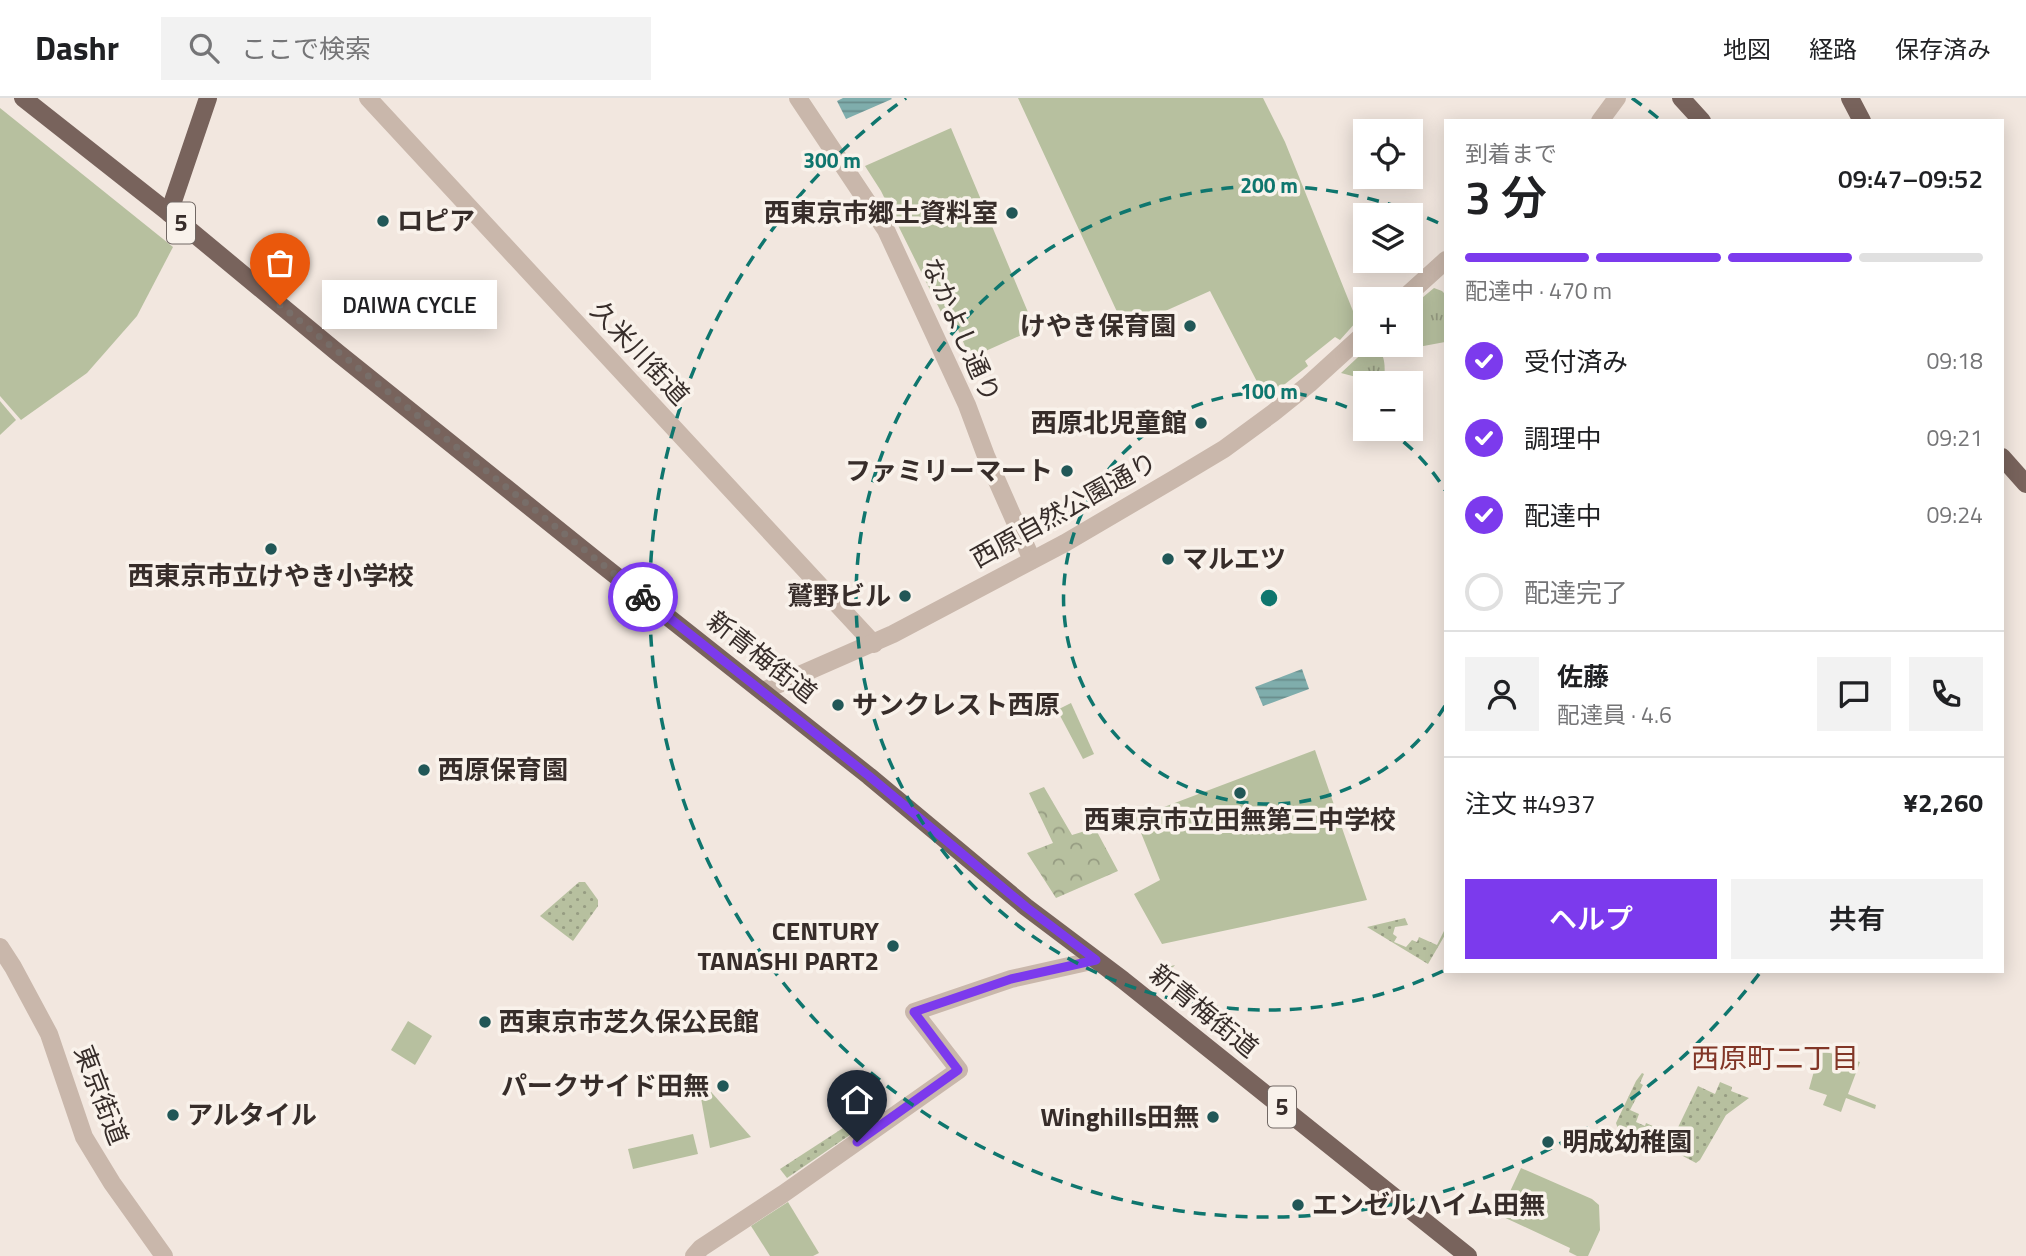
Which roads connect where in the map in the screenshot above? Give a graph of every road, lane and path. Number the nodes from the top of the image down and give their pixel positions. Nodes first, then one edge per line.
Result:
1 (23, 98) edge
2 (208, 98) edge
3 (368, 98) edge
4 (798, 98) edge
5 (1617, 98) edge
6 (1681, 98) edge
7 (1850, 98) edge
8 (1601, 119) edge
9 (1700, 119) edge
10 (1861, 119) edge
11 (169, 213) junction
12 (1444, 262) edge
13 (1416, 287) edge
14 (1353, 344) edge
15 (2004, 459) edge
16 (2026, 484) edge
17 (1032, 560) junction
18 (874, 643) junction
19 (762, 691) junction
20 (0, 947) edge
21 (1096, 960) junction
22 (164, 1256) edge
23 (694, 1256) edge
24 (1468, 1256) edge

1 - 11 main road, 新青梅街道 / 5
2 - 11 main road, 5
3 - 18 street, 久米川街道
4 - 17 street, なかよし通り
5 - 8 street
6 - 9 main road
7 - 10 main road
11 - 19 main road, 新青梅街道 / 5
12 - 13 street
14 - 17 street, 西原自然公園通り
15 - 16 main road
17 - 18 street, 西原自然公園通り
18 - 19 street, 西原自然公園通り
19 - 21 main road, 新青梅街道 / 5
20 - 22 street, 東京街道
21 - 23 street
21 - 24 main road, 新青梅街道 / 5

